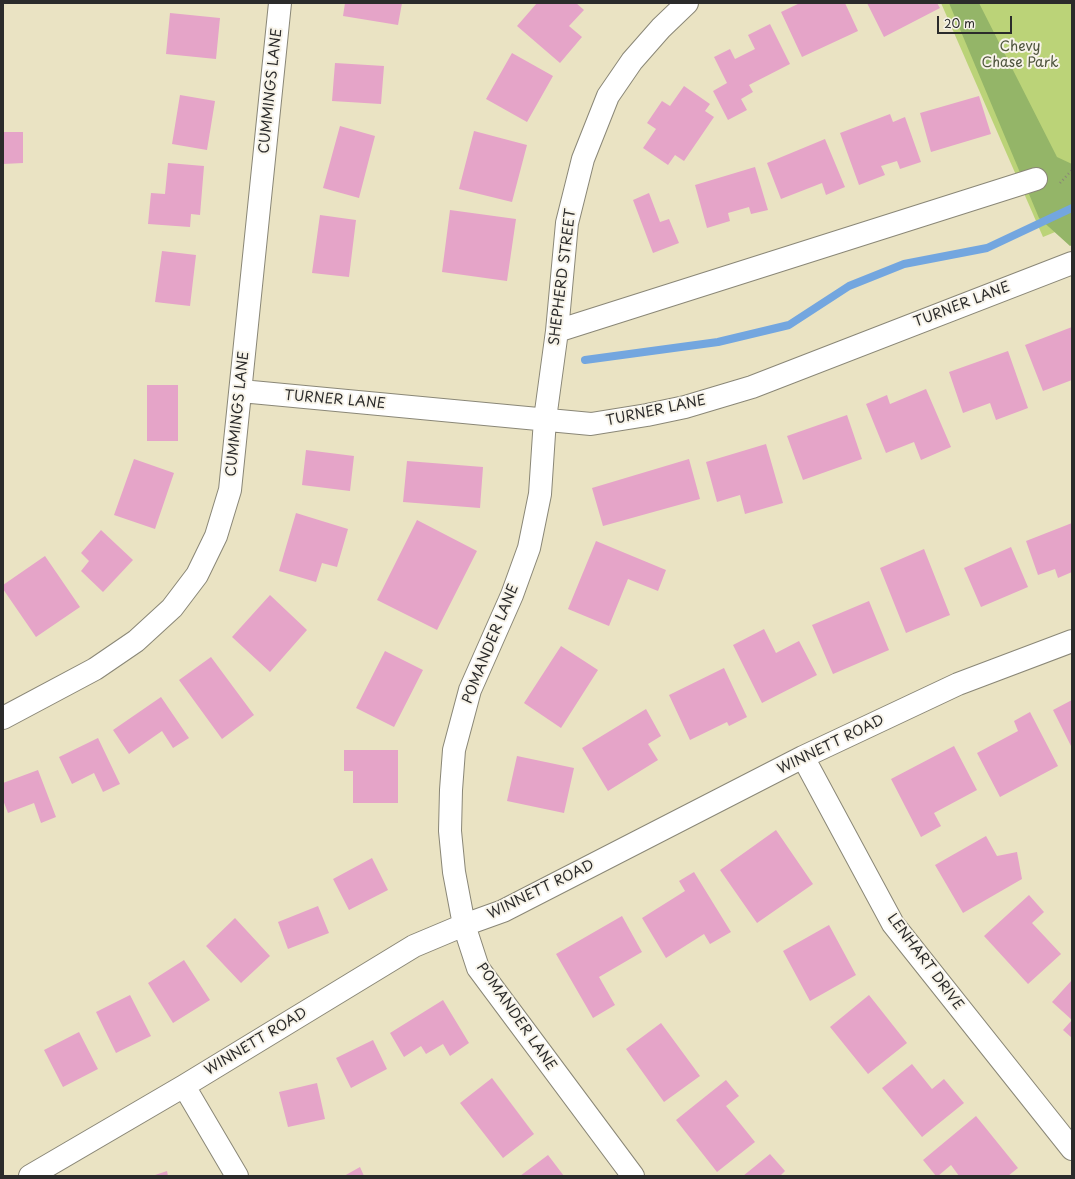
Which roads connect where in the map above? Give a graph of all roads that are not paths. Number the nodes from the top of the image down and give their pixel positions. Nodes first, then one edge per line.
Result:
1 (280, 3) edge
2 (687, 3) edge
3 (1036, 180) dead end
4 (1072, 263) edge
5 (557, 331) junction
6 (241, 391) junction
7 (545, 419) junction
8 (1072, 642) edge
9 (3, 718) edge
10 (802, 757) junction
11 (464, 925) junction
12 (184, 1086) junction
13 (1072, 1149) edge
14 (30, 1176) edge
15 (237, 1176) edge
16 (633, 1176) edge

1 - 6 street, CUMMINGS LANE
2 - 5 street, SHEPHERD STREET
3 - 5 street
4 - 7 street, TURNER LANE
5 - 7 street, SHEPHERD STREET
6 - 7 street, TURNER LANE
6 - 9 street, CUMMINGS LANE
7 - 11 street, POMANDER LANE
8 - 10 street, WINNETT ROAD
10 - 11 street, WINNETT ROAD
10 - 13 street, LENHART DRIVE
11 - 12 street, WINNETT ROAD
11 - 16 street, POMANDER LANE
12 - 14 street, WINNETT ROAD
12 - 15 street

